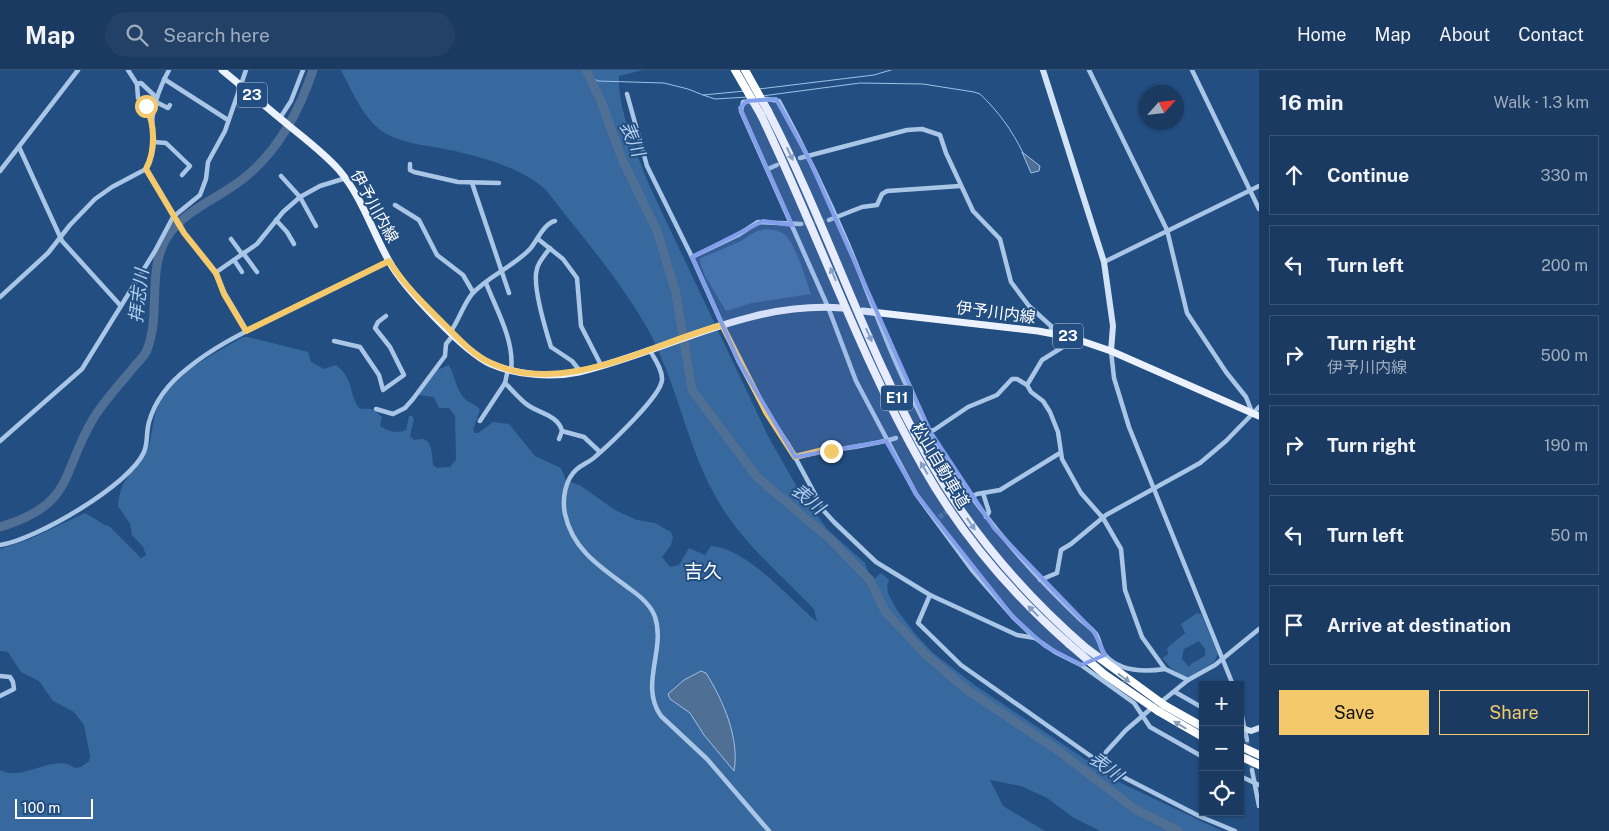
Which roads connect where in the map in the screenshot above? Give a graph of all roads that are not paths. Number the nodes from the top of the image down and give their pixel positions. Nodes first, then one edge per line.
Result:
1 (78, 70) edge
2 (128, 70) edge
3 (169, 70) edge
4 (222, 70) edge
5 (246, 70) edge
6 (303, 70) edge
7 (735, 70) edge
8 (745, 70) edge
9 (1043, 70) edge
10 (1089, 70) edge
11 (1192, 70) edge
12 (164, 79) junction
13 (137, 84) junction
14 (240, 85) junction
15 (627, 94) dead end
16 (157, 100) junction
17 (170, 105) dead end
18 (282, 119) junction
19 (228, 120) junction
20 (152, 122) junction
21 (154, 142) junction
22 (19, 147) junction
23 (808, 157) junction
24 (800, 158) dead end
25 (410, 164) dead end
26 (777, 165) dead end
27 (146, 169) junction
28 (768, 169) junction
29 (0, 171) edge
30 (182, 175) dead end
31 (281, 176) dead end
32 (346, 178) junction
33 (472, 183) junction
34 (498, 184) dead end
35 (960, 186) junction
36 (1259, 186) edge
37 (1250, 190) junction
38 (300, 197) junction
39 (395, 205) dead end
40 (1259, 209) edge
41 (174, 218) junction
42 (836, 218) junction
43 (276, 220) junction
44 (829, 220) tunnel mouth
45 (555, 221) dead end
46 (792, 224) junction
47 (801, 224) tunnel mouth
48 (316, 226) dead end
49 (1167, 230) junction
50 (61, 236) junction
51 (231, 239) dead end
52 (538, 239) junction
53 (294, 244) dead end
54 (550, 248) junction
55 (242, 254) junction
56 (692, 257) junction
57 (234, 260) junction
58 (389, 261) junction
59 (1104, 262) junction
60 (501, 270) junction
61 (242, 272) dead end
62 (257, 272) dead end
63 (216, 273) junction
64 (486, 283) junction
65 (474, 292) junction
66 (509, 293) dead end
67 (0, 297) edge
68 (120, 305) junction
69 (828, 307) junction
70 (842, 308) dead end
71 (864, 311) dead end
72 (874, 312) junction
73 (386, 316) dead end
74 (721, 325) junction
75 (246, 331) junction
76 (1052, 332) junction
77 (452, 333) junction
78 (1070, 336) junction
79 (334, 341) dead end
80 (651, 348) junction
81 (1110, 351) junction
82 (602, 365) junction
83 (509, 370) junction
84 (580, 371) junction
85 (505, 383) junction
86 (1027, 385) junction
87 (1259, 407) edge
88 (376, 409) dead end
89 (1255, 414) edge
90 (480, 421) dead end
91 (562, 431) junction
92 (930, 431) junction
93 (922, 433) dead end
94 (896, 438) dead end
95 (558, 439) dead end
96 (0, 440) edge
97 (886, 441) junction
98 (600, 452) junction
99 (1060, 453) junction
100 (795, 457) junction
101 (1154, 490) junction
102 (983, 493) junction
103 (971, 496) junction
104 (965, 500) tunnel mouth
105 (986, 517) junction
106 (1103, 518) junction
107 (0, 545) edge
108 (1040, 580) junction
109 (930, 595) junction
110 (1259, 629) edge
111 (1035, 638) junction
112 (1105, 655) junction
113 (1223, 658) junction
114 (1081, 665) junction
115 (1165, 669) junction
116 (0, 676) edge
117 (1188, 680) junction
118 (1232, 681) edge
119 (1175, 692) junction
120 (0, 696) edge
121 (1199, 706) edge
122 (1143, 715) junction
123 (1201, 726) edge
124 (1244, 728) edge
125 (1259, 728) edge
126 (1244, 731) edge
127 (1199, 735) edge
128 (1247, 740) tunnel mouth
129 (1244, 748) edge
130 (1199, 755) edge
131 (1259, 755) edge
132 (1244, 758) edge
133 (1102, 764) junction
134 (1259, 764) edge
135 (1252, 770) tunnel mouth
136 (1244, 778) edge
137 (1254, 782) junction
138 (1259, 785) edge
139 (1259, 806) edge
140 (769, 831) edge
141 (1234, 831) edge

1 - 22 street
2 - 13 street
3 - 12 street
4 - 14 main road, 伊予川内線 / 23
5 - 14 street
6 - 18 street
127 -> 7 highway, 松山自動車道 / E11, bridge
8 -> 123 highway, 松山自動車道 / E11, bridge
9 - 59 street
10 - 49 street
11 - 37 street
12 - 16 street
12 - 19 street
13 - 16 street
13 - 20 street
14 - 18 main road, 伊予川内線 / 23
14 - 19 street
15 - 56 street
16 - 17 street
16 - 20 street
18 - 32 main road, 伊予川内線 / 23
19 - 41 street
20 - 21 street
21 - 27 street
21 - 30 street
22 - 29 street
22 - 50 street
23 - 24 street
23 - 28 street
23 - 35 street
23 - 42 street
25 - 33 street
26 - 28 street
27 - 41 street
27 - 50 street
28 - 46 street
31 - 38 street
32 - 38 street
32 - 58 main road, 伊予川内線 / 23
33 - 34 street
33 - 60 street
35 - 42 street
35 - 76 street
36 - 37 street
37 - 40 street
37 - 49 street
38 - 43 street
38 - 48 street
39 - 65 street
41 - 63 street
41 - 68 street
42 - 44 street
42 - 72 street
43 - 53 street
43 - 55 street
45 - 52 street
46 - 47 street
46 - 56 street
46 - 69 street
49 - 59 street
49 - 89 street
50 - 67 street
50 - 68 street
51 - 55 street
52 - 54 street
52 - 60 street
54 - 82 street
54 - 84 street
55 - 57 street
55 - 62 street
56 - 74 street
57 - 61 street
57 - 63 street
58 - 75 street
58 - 77 main road, 伊予川内線 / 23
59 - 81 street
60 - 64 street
60 - 66 street
63 - 75 street
64 - 65 street
64 - 83 street
65 - 77 street
68 - 96 street
69 - 70 main road, 伊予川内線 / 23
69 - 74 main road, 伊予川内線 / 23
69 - 97 street
71 - 72 main road, 伊予川内線 / 23
72 - 76 main road, 伊予川内線 / 23
72 - 92 street
73 - 79 street
74 - 80 main road, 伊予川内線 / 23
74 - 100 street
75 - 107 street
76 - 78 main road, 伊予川内線 / 23
77 - 83 main road, 伊予川内線 / 23
77 - 88 street
78 - 81 main road, 伊予川内線 / 23
78 - 86 street
80 - 82 main road, 伊予川内線 / 23
80 - 98 street
81 - 89 main road, 伊予川内線 / 23
81 - 101 street
82 - 84 main road, 伊予川内線 / 23
83 - 84 main road, 伊予川内線 / 23
83 - 85 street
85 - 90 street
85 - 91 street
86 - 92 street
86 - 99 street
87 - 89 street
89 - 101 street
91 - 95 street
91 - 98 street
92 - 93 street
92 - 103 street
94 - 97 street
97 - 100 street
97 - 111 street
98 - 140 street
99 - 102 street
99 - 106 street
100 - 109 street
101 - 106 street
101 - 113 street
102 - 103 street
102 - 105 street
103 - 104 street
103 - 105 street
105 - 108 street
106 - 108 street
106 - 115 street
108 - 112 street
109 - 111 street
109 - 133 street
110 - 113 street
111 - 114 street
112 - 114 street
112 - 115 street
113 - 117 street
113 - 118 street
114 - 122 street
115 - 117 street
116 - 120 street
117 - 119 street
119 - 121 street
119 - 122 street
122 - 130 street
122 - 133 street
124 - 125 street
126 - 128 street
129 - 131 highway
132 - 134 highway
133 - 141 street
135 - 137 street
136 - 137 street
137 - 138 street
137 - 139 street

